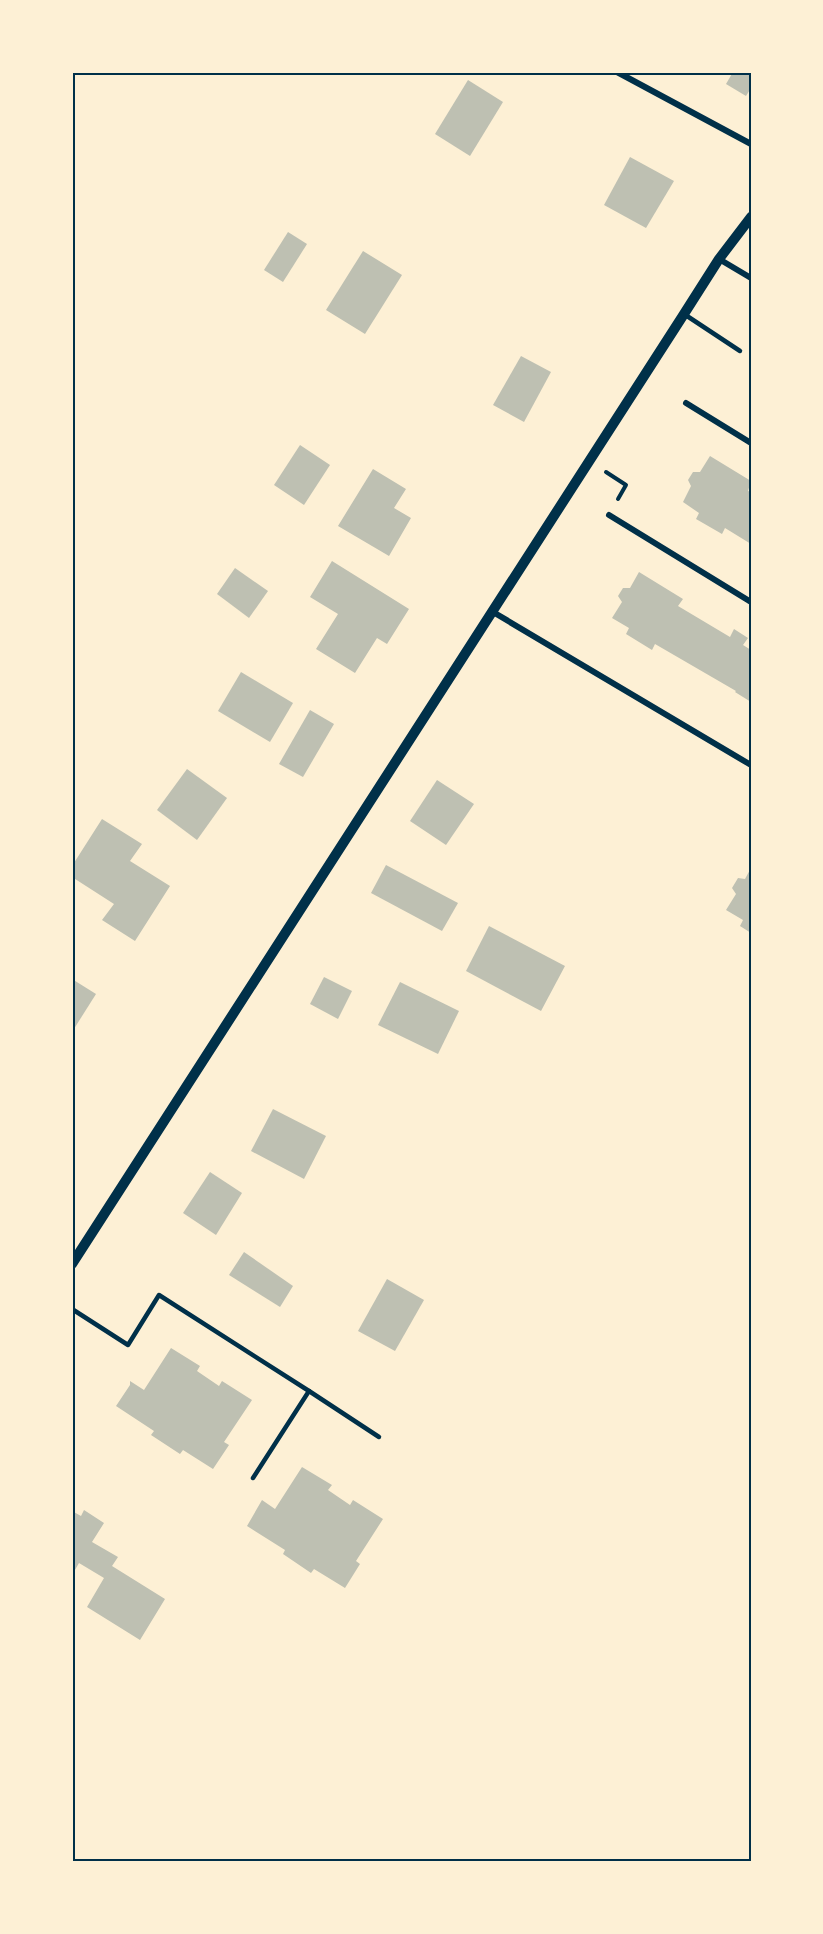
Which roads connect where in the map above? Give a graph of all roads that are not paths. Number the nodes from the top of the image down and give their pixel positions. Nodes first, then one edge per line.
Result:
1 (617, 72) edge
2 (751, 144) edge
3 (751, 217) edge
4 (719, 259) junction
5 (751, 278) edge
6 (684, 314) junction
7 (740, 351) dead end
8 (686, 403) dead end
9 (751, 443) edge
10 (609, 515) road end
11 (751, 602) edge
12 (493, 612) junction
13 (751, 765) edge
14 (72, 1264) edge
15 (72, 1309) edge
16 (309, 1391) junction
17 (379, 1437) dead end
18 (253, 1478) dead end

1 - 2 street
3 - 4 street
4 - 5 street
4 - 6 street
6 - 7 lane
6 - 12 street
8 - 9 street
10 - 11 street
12 - 13 street
12 - 14 street
15 - 16 lane
16 - 17 lane
16 - 18 lane

